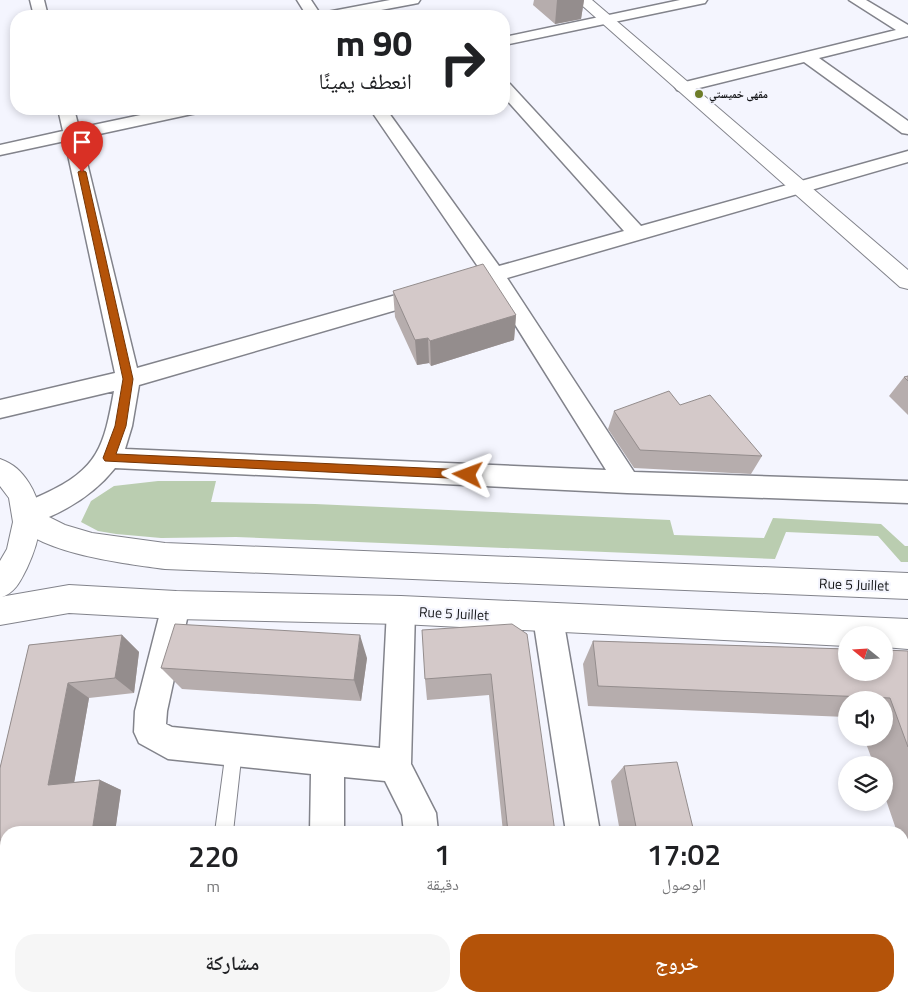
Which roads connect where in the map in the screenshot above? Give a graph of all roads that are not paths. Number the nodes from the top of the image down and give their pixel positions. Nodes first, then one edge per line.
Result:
1 (413, 0) edge
2 (583, 0) edge
3 (700, 0) edge
4 (856, 0) edge
5 (359, 10) edge
6 (605, 19) junction
7 (908, 31) edge
8 (510, 40) edge
9 (807, 56) junction
10 (683, 87) junction
11 (510, 94) edge
12 (68, 115) edge
13 (165, 115) edge
14 (382, 115) edge
15 (908, 129) edge
16 (74, 135) junction
17 (0, 150) edge
18 (908, 156) edge
19 (799, 187) junction
20 (637, 233) junction
21 (494, 274) junction
22 (908, 282) edge
23 (128, 379) junction
24 (0, 409) edge
25 (109, 458) junction
26 (0, 470) edge
27 (627, 482) junction
28 (908, 492) edge
29 (27, 517) junction
30 (0, 585) edge
31 (908, 586) edge
32 (176, 605) junction
33 (401, 610) junction
34 (0, 611) edge
35 (548, 618) junction
36 (905, 641) edge
37 (234, 750) junction
38 (328, 759) junction
39 (394, 766) junction
40 (225, 826) edge
41 (327, 826) edge
42 (420, 826) edge
43 (582, 826) edge

1 - 5 street
2 - 6 main road
3 - 6 street
4 - 7 street
6 - 8 street
6 - 10 main road
7 - 9 street
9 - 10 street
9 - 15 street
10 - 19 main road
11 - 20 street
12 - 16 street
13 - 16 street
14 - 21 street
16 - 17 street
16 - 23 street
18 - 19 street
19 - 20 street
19 - 22 main road
20 - 21 street
21 - 23 street
21 - 27 street
23 - 24 street
23 - 25 street
25 - 27 street
25 - 29 street
26 - 29 main road
27 - 28 street
29 - 30 main road
29 - 31 main road, Rue 5 Juillet
32 - 33 main road, Rue 5 Juillet
32 - 34 main road, Rue 5 Juillet
32 - 37 street
33 - 35 main road, Rue 5 Juillet
33 - 39 street
35 - 36 main road, Rue 5 Juillet
35 - 43 street
37 - 38 street
37 - 40 lane
38 - 39 street
38 - 41 street
39 - 42 street

